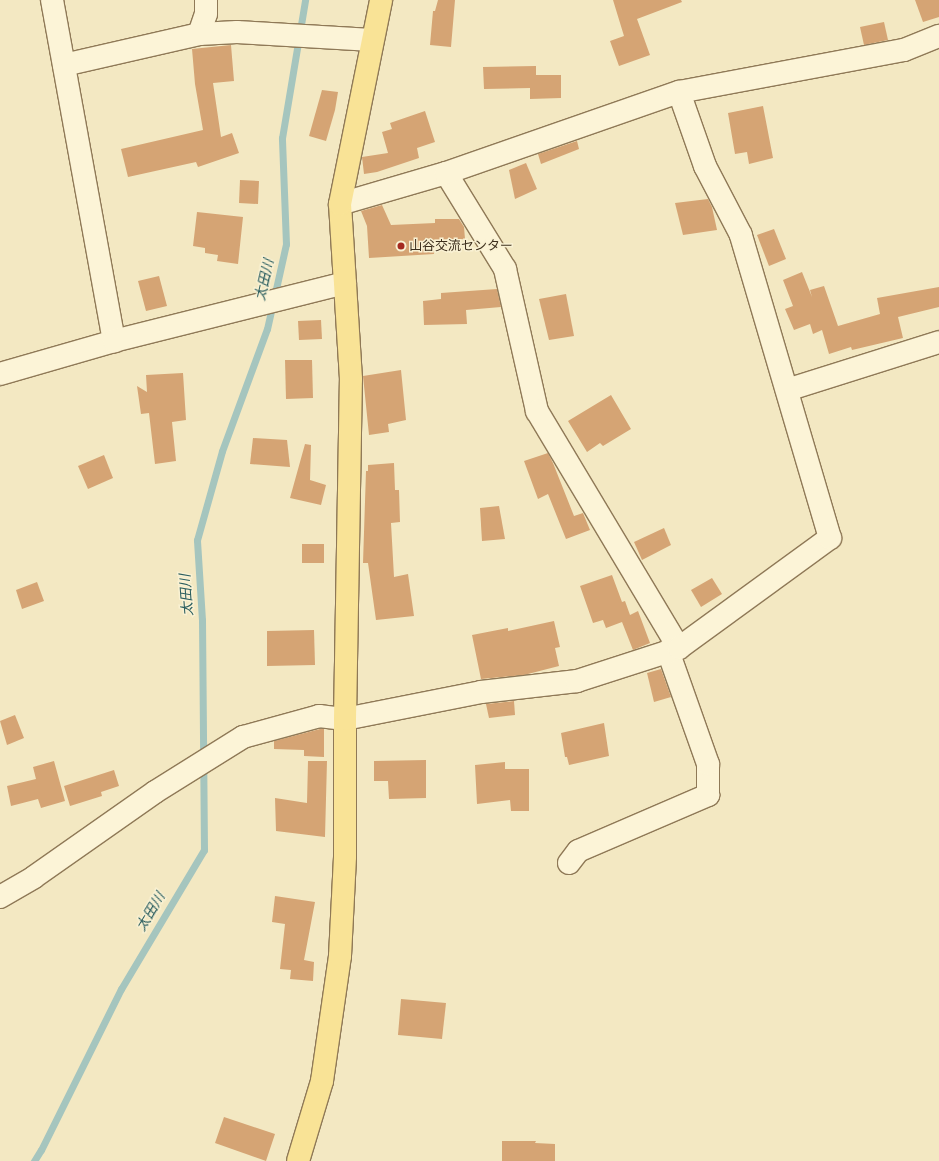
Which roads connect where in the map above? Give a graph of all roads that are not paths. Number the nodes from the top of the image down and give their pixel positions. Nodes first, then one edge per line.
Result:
1 (52, 0) edge
2 (206, 0) edge
3 (381, 0) edge
4 (199, 34) junction
5 (939, 36) edge
6 (372, 40) junction
7 (64, 65) junction
8 (678, 92) junction
9 (446, 173) junction
10 (340, 204) junction
11 (345, 283) junction
12 (114, 341) junction
13 (939, 342) edge
14 (0, 374) edge
15 (787, 390) junction
16 (674, 650) junction
17 (345, 719) junction
18 (569, 863) dead end
19 (0, 897) edge
20 (298, 1161) edge

1 - 7 street
2 - 4 street
3 - 6 main road
4 - 6 street
4 - 7 street
5 - 8 street
6 - 10 main road
7 - 12 street
8 - 9 street
8 - 15 street
9 - 10 street
9 - 16 street
10 - 11 main road
11 - 12 street
11 - 17 main road
12 - 14 street
13 - 15 street
15 - 16 street
16 - 17 street
16 - 18 street
17 - 19 street
17 - 20 main road

